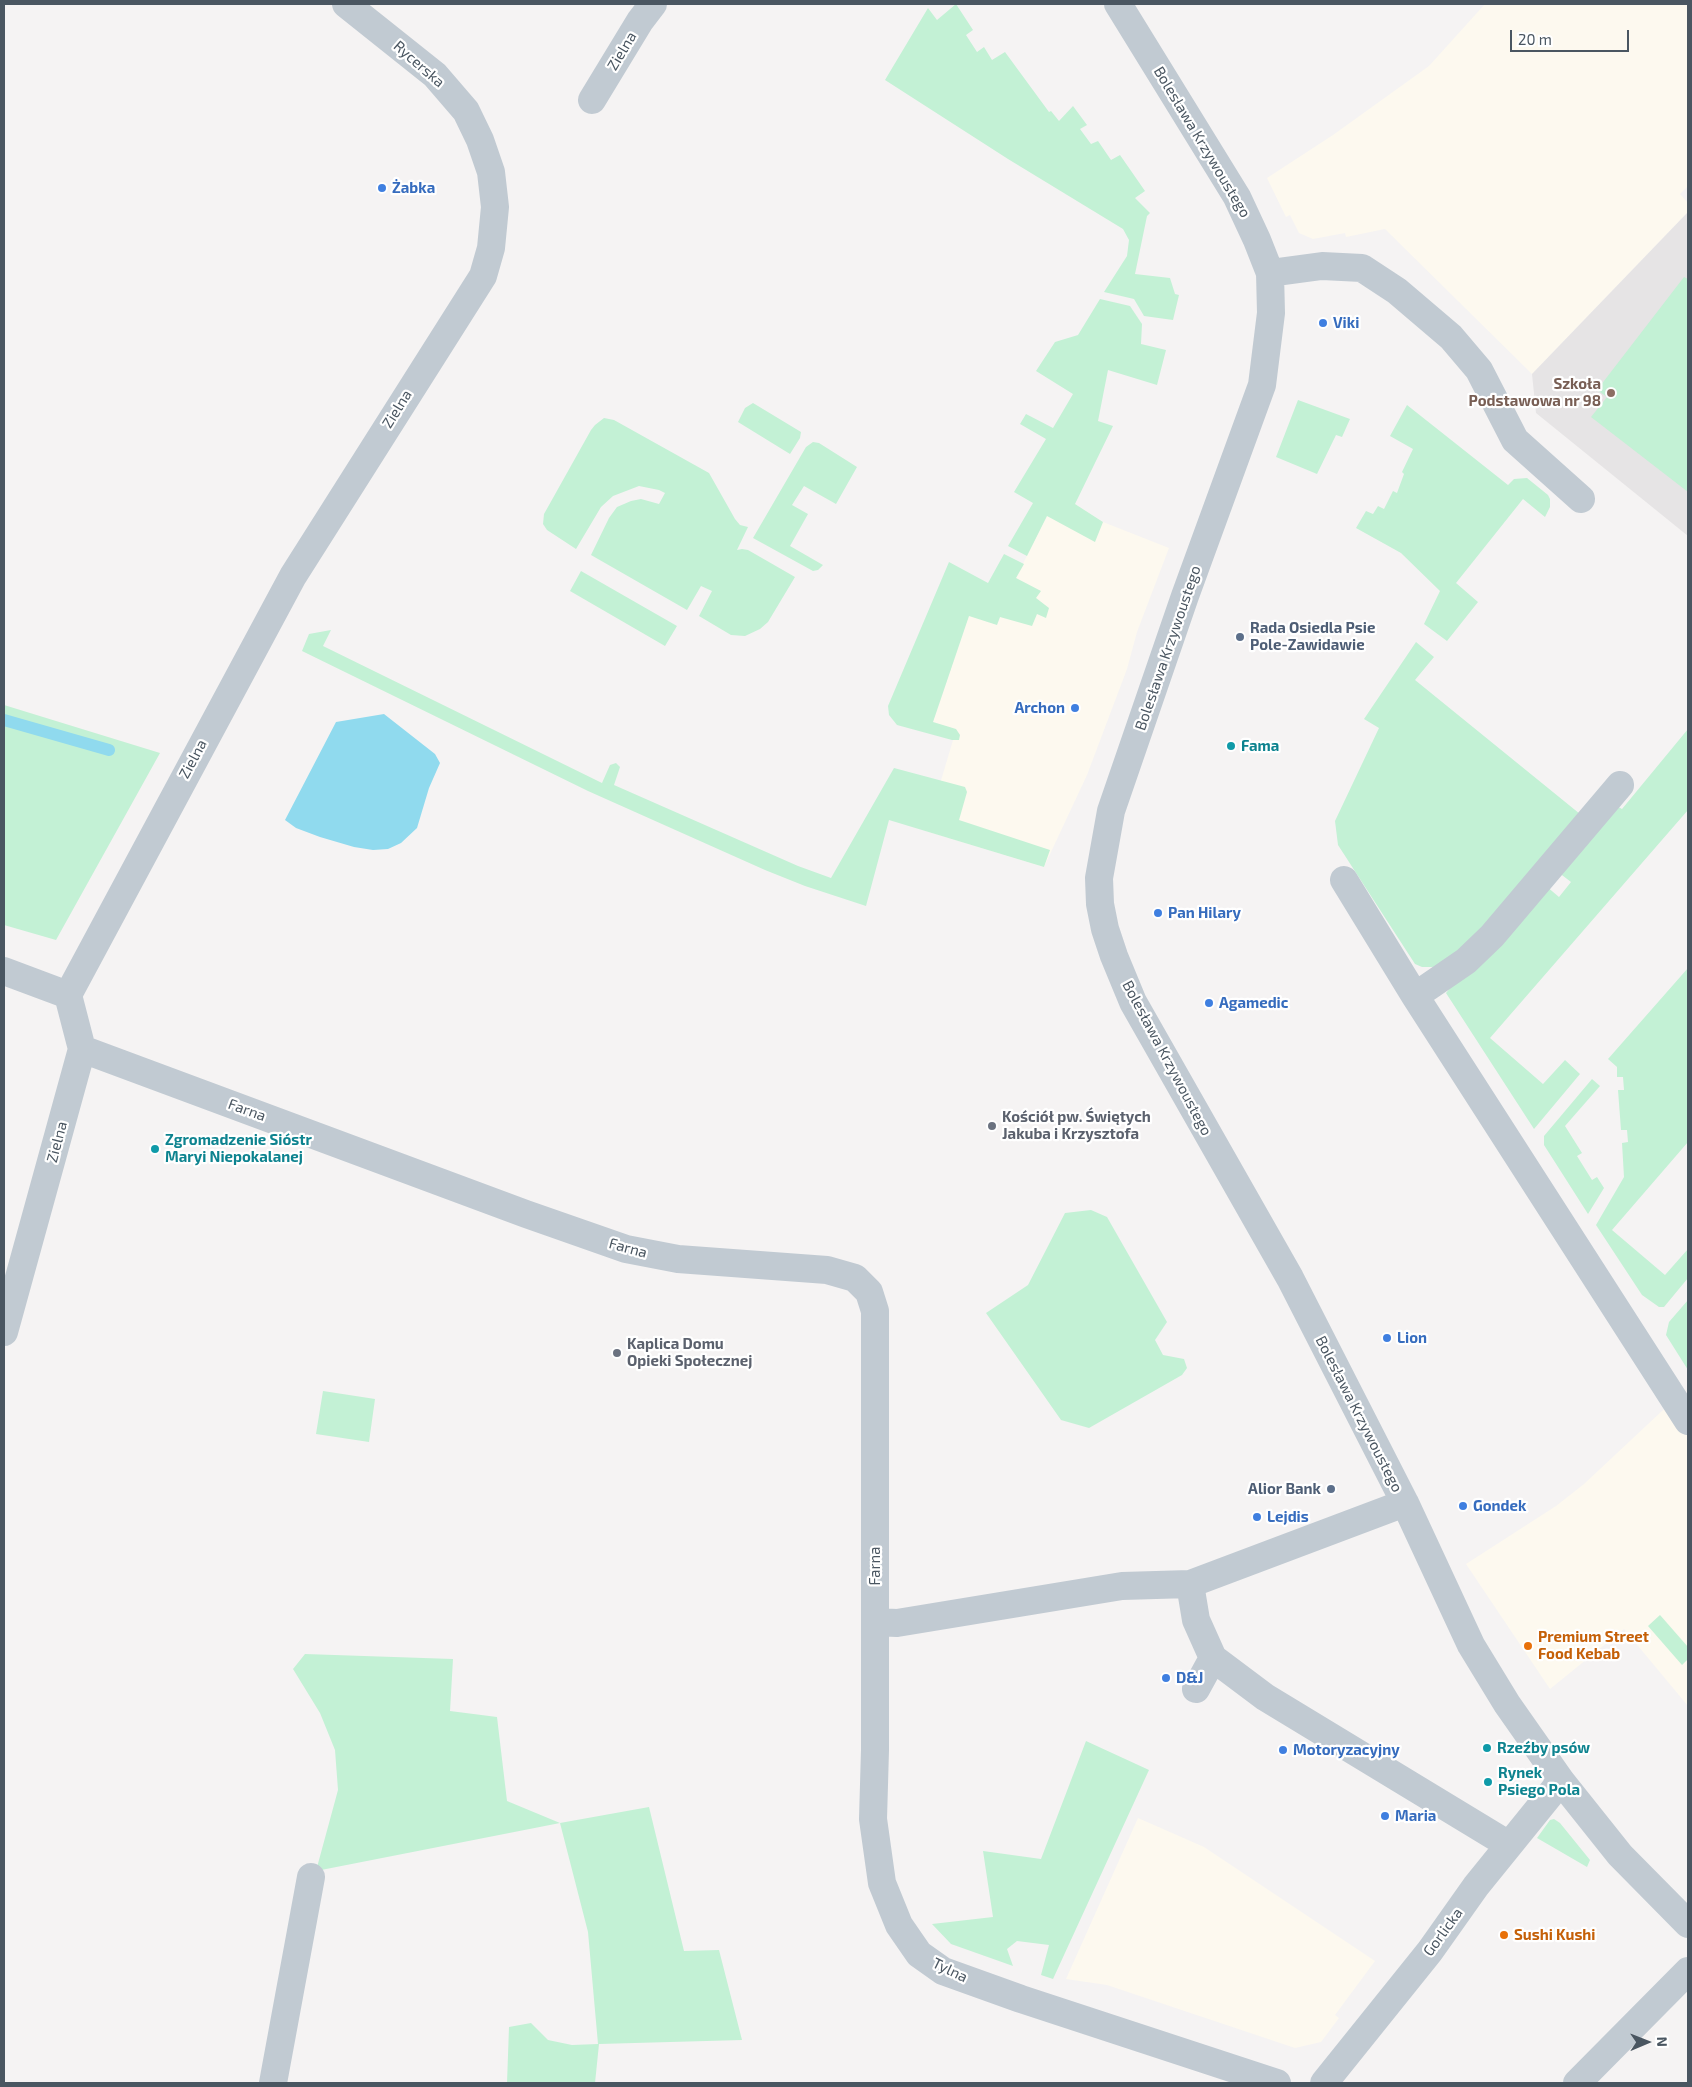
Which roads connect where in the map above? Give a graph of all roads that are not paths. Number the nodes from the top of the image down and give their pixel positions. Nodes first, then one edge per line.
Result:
1 (346, 4) edge
2 (653, 4) edge
3 (1118, 4) edge
4 (592, 100) dead end
5 (494, 223) joint
6 (1270, 273) junction
7 (1581, 499) dead end
8 (1620, 785) dead end
9 (1344, 880) dead end
10 (4, 972) edge
11 (68, 994) junction
12 (1415, 996) junction
13 (82, 1049) junction
14 (4, 1332) edge
15 (1682, 1411) edge
16 (1405, 1503) junction
17 (1190, 1584) junction
18 (875, 1622) junction
19 (1213, 1658) junction
20 (1196, 1689) dead end
21 (1562, 1781) junction
22 (1509, 1845) junction
23 (311, 1877) dead end
24 (1688, 1924) edge
25 (1688, 1971) edge
26 (272, 2083) edge
27 (1277, 2083) edge
28 (1324, 2083) edge
29 (1577, 2083) edge

1 - 5 street, Rycerska
2 - 4 street, Zielna
3 - 6 street, Bolesława Krzywoustego
5 - 11 street, Zielna
6 - 7 street
6 - 16 street, Bolesława Krzywoustego
8 - 12 street
9 - 12 street
10 - 11 street
11 - 13 street, Zielna
12 - 15 street
13 - 14 street, Zielna
13 - 18 street, Farna
16 - 17 street
16 - 21 street, Bolesława Krzywoustego
17 - 18 street
17 - 19 street
18 - 27 street, Tylna
19 - 20 street
19 - 22 street
21 - 22 street, Gorlicka
21 - 24 street, Bolesława Krzywoustego
22 - 28 street, Gorlicka
23 - 26 street
25 - 29 street

